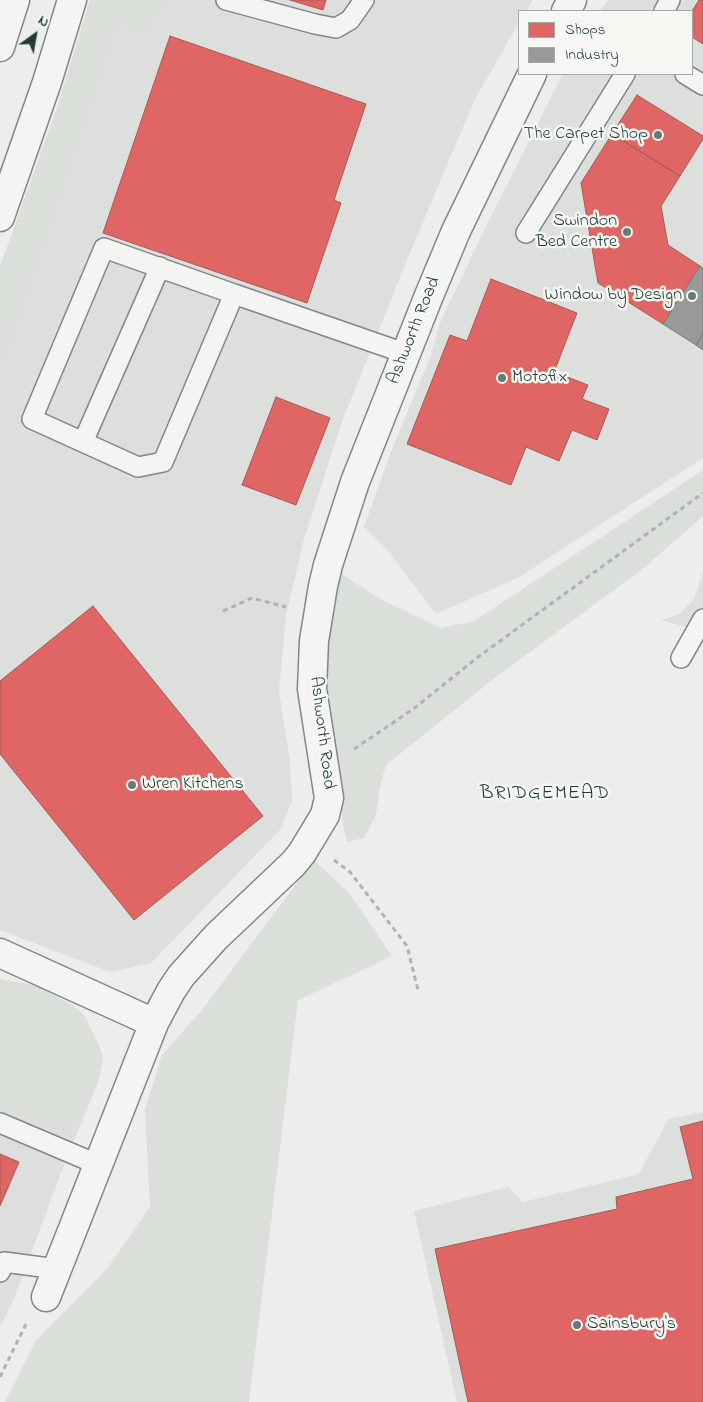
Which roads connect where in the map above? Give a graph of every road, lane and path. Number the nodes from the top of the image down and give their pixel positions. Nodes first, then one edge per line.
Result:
1 (15, 0) edge
2 (72, 0) edge
3 (226, 0) edge
4 (364, 0) edge
5 (0, 48) edge
6 (532, 75) edge
7 (624, 75) edge
8 (687, 75) edge
9 (703, 85) edge
10 (0, 216) edge
11 (526, 233) dead end
12 (160, 267) junction
13 (234, 294) junction
14 (407, 354) junction
15 (83, 442) junction
16 (703, 492) edge
17 (223, 611) dead end
18 (318, 614) junction
19 (703, 619) edge
20 (681, 658) dead end
21 (325, 769) junction
22 (310, 841) junction
23 (0, 953) edge
24 (418, 990) dead end
25 (154, 1023) junction
26 (0, 1123) edge
27 (99, 1165) junction
28 (57, 1269) junction
29 (0, 1272) edge
30 (46, 1297) joint
31 (0, 1377) edge

1 - 5 street
2 - 10 street
3 - 4 lane
6 - 14 street, Ashworth Road
7 - 11 lane
8 - 9 lane
12 - 13 lane
12 - 15 lane
12 - 15 lane
13 - 14 lane
13 - 15 lane
14 - 18 street, Ashworth Road
16 - 21 path
17 - 18 path
18 - 21 street, Ashworth Road
19 - 20 lane
21 - 22 street, Ashworth Road
22 - 24 path
22 - 25 street, Ashworth Road
23 - 25 street
25 - 27 street, Ashworth Road
26 - 27 lane
27 - 28 street, Ashworth Road
28 - 29 lane
28 - 30 street, Ashworth Road
30 - 31 path

